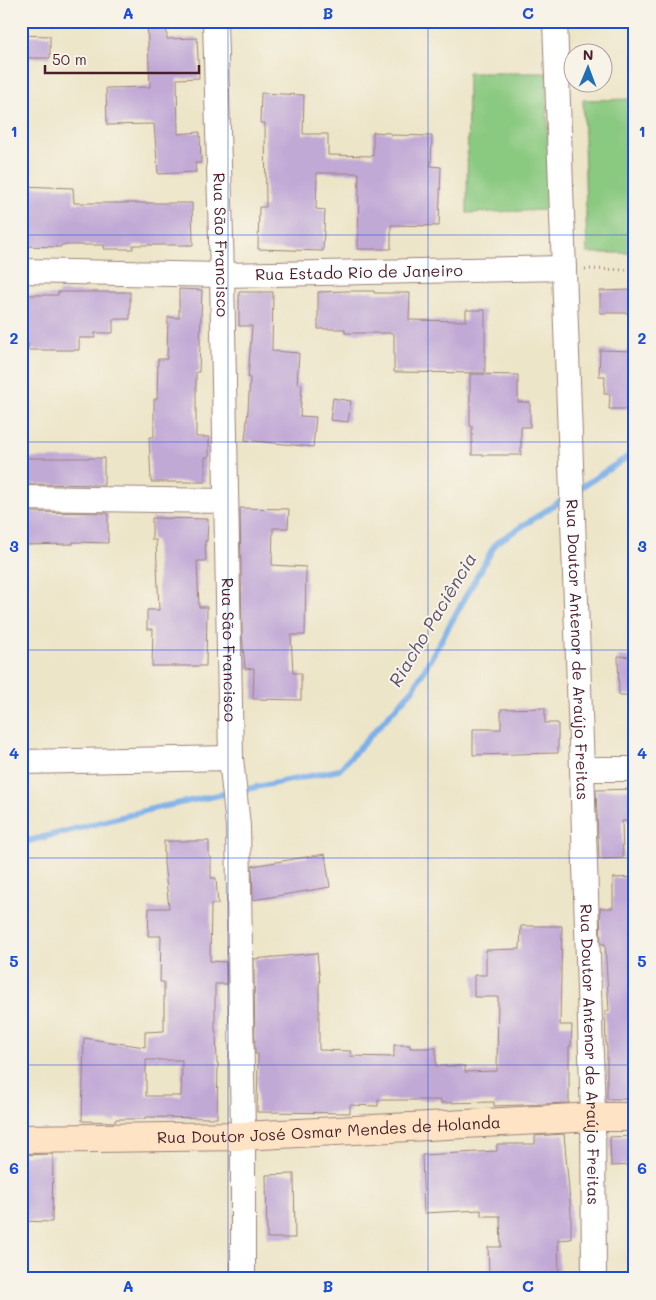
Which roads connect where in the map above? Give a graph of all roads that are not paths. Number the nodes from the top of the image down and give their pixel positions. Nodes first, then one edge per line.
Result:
1 (215, 21) edge
2 (555, 21) edge
3 (564, 268) junction
4 (21, 271) edge
5 (222, 275) junction
6 (21, 498) edge
7 (226, 501) junction
8 (231, 758) junction
9 (21, 762) edge
10 (635, 769) edge
11 (582, 770) junction
12 (593, 1117) junction
13 (635, 1117) edge
14 (243, 1136) junction
15 (21, 1139) edge
16 (243, 1279) edge
17 (594, 1279) edge

1 - 5 street, Rua São Francisco
2 - 3 street, Rua Doutor Antenor de Araújo Freitas
3 - 5 street, Rua Estado Rio de Janeiro
3 - 11 street, Rua Doutor Antenor de Araújo Freitas
4 - 5 street, Rua Estado Rio de Janeiro
5 - 7 street, Rua São Francisco
6 - 7 street
7 - 8 street, Rua São Francisco
8 - 9 street
8 - 14 street, Rua São Francisco
10 - 11 street
11 - 12 street, Rua Doutor Antenor de Araújo Freitas
12 - 13 street, Rua Doutor José Osmar Mendes de Holanda
12 - 14 street, Rua Doutor José Osmar Mendes de Holanda
12 - 17 street, Rua Doutor Antenor de Araújo Freitas
14 - 15 street, Rua Doutor José Osmar Mendes de Holanda
14 - 16 street, Rua São Francisco

